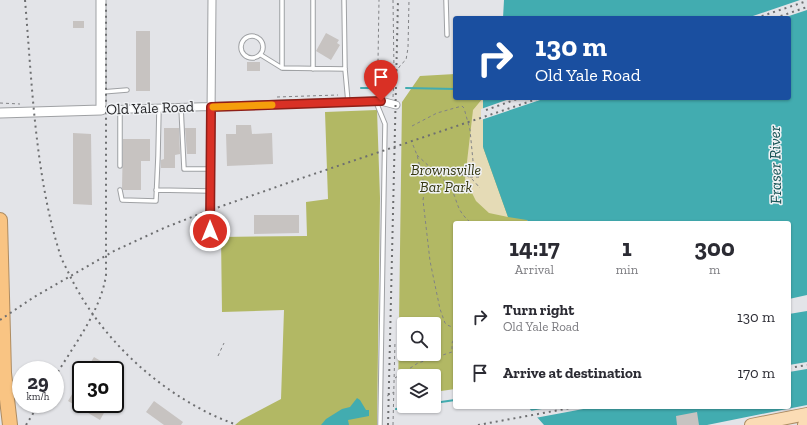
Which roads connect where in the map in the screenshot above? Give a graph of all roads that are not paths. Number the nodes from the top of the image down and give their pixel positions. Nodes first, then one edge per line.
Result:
1 (101, 0) edge
2 (212, 0) edge
3 (282, 0) edge
4 (313, 0) edge
5 (344, 0) edge
6 (446, 0) edge
7 (447, 35) dead end
8 (260, 55) junction
9 (282, 68) junction
10 (313, 69) junction
11 (345, 69) junction
12 (128, 90) dead end
13 (101, 92) junction
14 (348, 102) junction
15 (376, 102) junction
16 (393, 104) road end
17 (181, 107) junction
18 (211, 107) junction
19 (159, 108) junction
20 (101, 110) junction
21 (120, 110) junction
22 (0, 114) edge
23 (120, 166) dead end
24 (210, 170) junction
25 (120, 190) dead end
26 (156, 190) junction
27 (209, 191) junction
28 (0, 220) edge
29 (210, 231) dead end
30 (807, 414) edge
31 (807, 424) edge
32 (10, 425) edge
33 (380, 425) edge
34 (751, 425) edge
35 (804, 425) edge

1 - 13 street
2 - 18 street
3 - 9 lane
4 - 10 lane
5 - 11 lane
6 - 7 lane
8 - 8 lane
8 - 9 lane
9 - 10 lane
10 - 11 lane
11 - 14 lane
12 - 13 lane
13 - 20 street
14 - 15 street, Old Yale Road
14 - 18 street, Old Yale Road
15 - 16 street, Old Yale Road
15 - 33 lane
17 - 18 street, Old Yale Road
17 - 19 street, Old Yale Road
17 - 24 lane
18 - 24 street
19 - 21 street, Old Yale Road
19 - 26 lane
20 - 21 street, Old Yale Road
20 - 22 street, Old Yale Road
21 - 23 lane
24 - 27 street
25 - 26 lane
26 - 27 lane
27 - 29 street
28 - 32 highway
30 - 34 main road
31 - 35 main road

